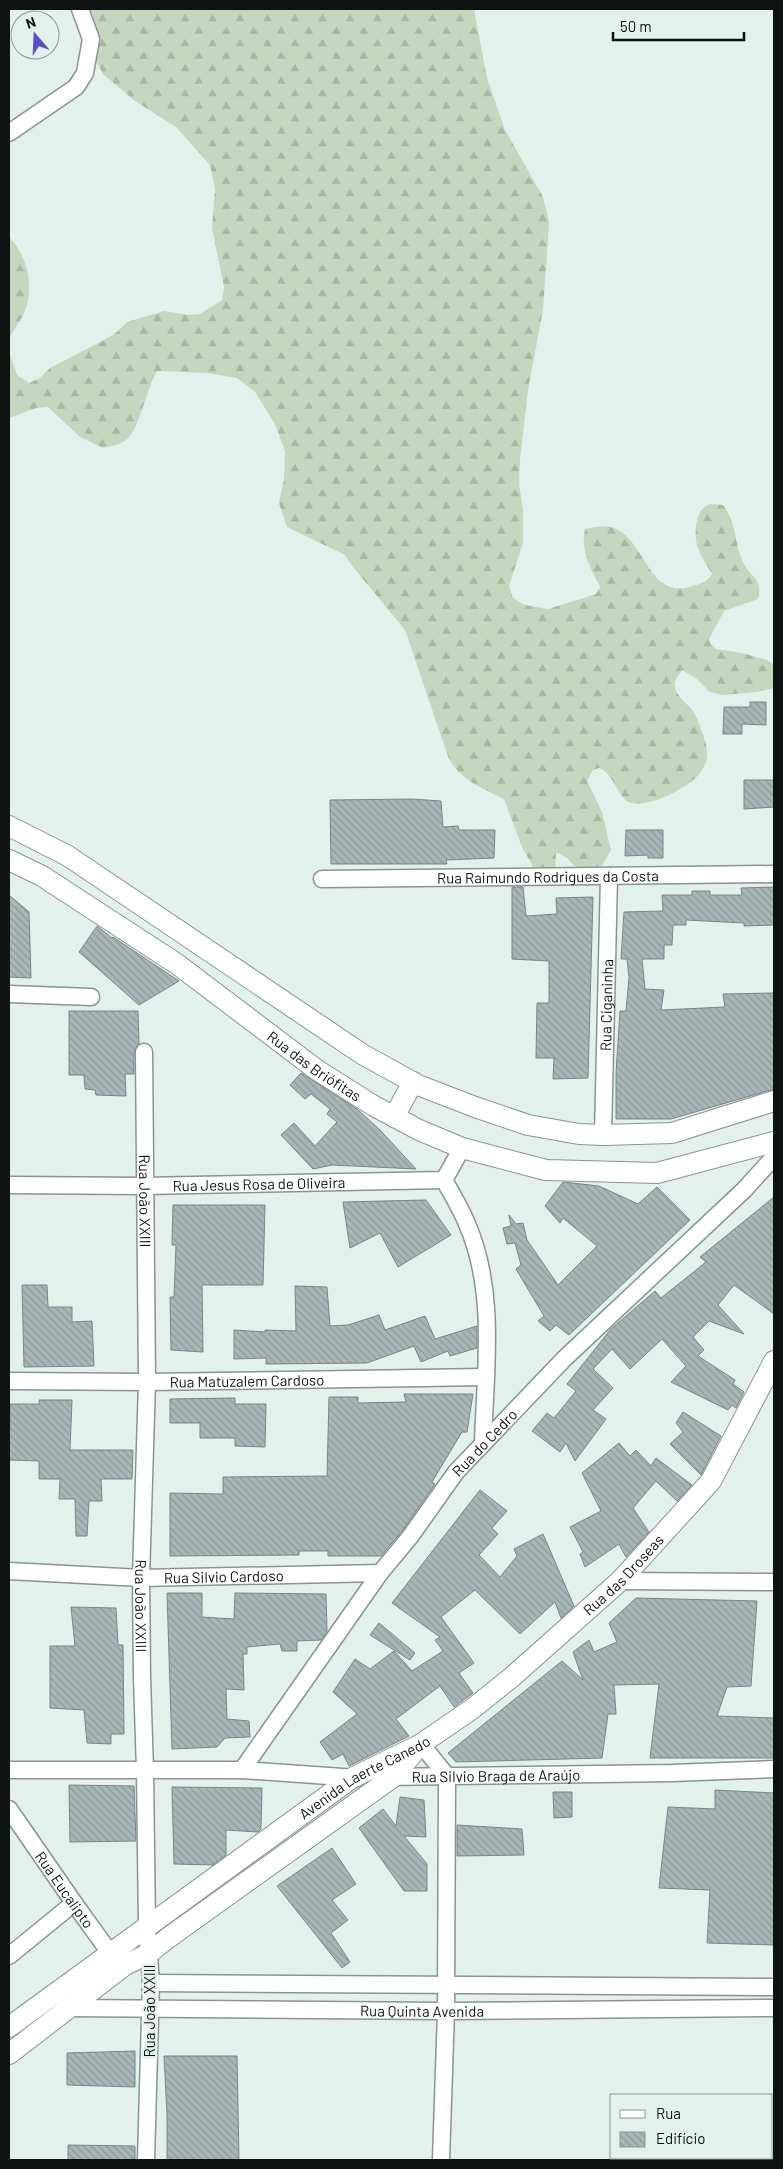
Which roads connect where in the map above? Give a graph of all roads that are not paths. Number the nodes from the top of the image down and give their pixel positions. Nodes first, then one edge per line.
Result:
1 (80, 9) edge
2 (9, 133) edge
3 (9, 826) edge
4 (9, 860) edge
5 (774, 874) edge
6 (609, 876) junction
7 (322, 879) dead end
8 (9, 994) edge
9 (91, 997) dead end
10 (144, 1052) dead end
11 (413, 1082) junction
12 (774, 1101) edge
13 (394, 1117) junction
14 (602, 1135) junction
15 (774, 1142) edge
16 (462, 1148) junction
17 (774, 1157) edge
18 (444, 1180) junction
19 (9, 1185) edge
20 (144, 1186) junction
21 (774, 1361) edge
22 (485, 1377) junction
23 (9, 1381) edge
24 (147, 1382) junction
25 (769, 1384) edge
26 (483, 1443) junction
27 (9, 1571) edge
28 (380, 1573) junction
29 (141, 1578) junction
30 (620, 1581) junction
31 (774, 1582) edge
32 (421, 1744) junction
33 (774, 1769) edge
34 (9, 1770) edge
35 (242, 1770) junction
36 (145, 1771) junction
37 (447, 1776) junction
38 (393, 1777) junction
39 (352, 1778) junction
40 (9, 1809) edge
41 (74, 1903) junction
42 (147, 1928) junction
43 (148, 1954) junction
44 (9, 1956) edge
45 (118, 1959) junction
46 (151, 1983) junction
47 (446, 1986) junction
48 (774, 1987) edge
49 (151, 2007) junction
50 (70, 2008) junction
51 (774, 2008) edge
52 (446, 2011) junction
53 (9, 2027) edge
54 (10, 2052) edge
55 (146, 2160) edge
56 (441, 2160) edge

1 - 2 street
3 - 11 street
4 - 13 street, Rua das Briófitas
5 - 6 street, Rua Raimundo Rodrigues da Costa
6 - 7 street, Rua Raimundo Rodrigues da Costa
6 - 14 street, Rua Ciganinha
8 - 9 street
10 - 20 street, Rua João XXIII
11 - 13 street
11 - 14 street
12 - 14 street
13 - 16 street, Rua das Briófitas
15 - 16 street, Rua das Briófitas
16 - 18 street
17 - 26 street, Rua do Cedro
18 - 20 street, Rua Jesus Rosa de Oliveira
18 - 22 street
19 - 20 street, Rua Jesus Rosa de Oliveira
20 - 24 street, Rua João XXIII
21 - 25 street, Rua das Droseas
22 - 24 street, Rua Matuzalem Cardoso
22 - 26 street
23 - 24 street, Rua Matuzalem Cardoso
24 - 29 street, Rua João XXIII
25 - 30 street, Rua das Droseas
26 - 28 street, Rua do Cedro
27 - 29 street, Rua Silvio Cardoso
28 - 29 street, Rua Silvio Cardoso
28 - 35 street, Rua do Cedro
29 - 36 street, Rua João XXIII
30 - 31 street
30 - 32 street, Rua das Droseas
32 - 37 street
32 - 38 street, Avenida Laerte Canedo
32 - 39 street, Avenida Laerte Canedo
33 - 37 street, Rua Silvio Braga de Araújo
34 - 36 street, Rua Silvio Braga de Araújo
35 - 36 street, Rua Silvio Braga de Araújo
35 - 39 street, Rua Silvio Braga de Araújo
36 - 42 street, Rua João XXIII
37 - 38 street, Rua Silvio Braga de Araújo
37 - 47 street
38 - 39 street, Rua Silvio Braga de Araújo
38 - 43 street, Avenida Laerte Canedo
39 - 42 street, Avenida Laerte Canedo
40 - 41 street, Rua Eucalipto
41 - 44 street
41 - 45 street, Rua Eucalipto
42 - 43 street, Rua João XXIII
42 - 45 street, Avenida Laerte Canedo
43 - 45 street, Avenida Laerte Canedo
43 - 46 street, Rua João XXIII
45 - 50 street, Avenida Laerte Canedo
45 - 53 street, Avenida Laerte Canedo
46 - 47 street, Rua Quinta Avenida
46 - 49 street, Rua João XXIII
47 - 48 street, Rua Quinta Avenida
47 - 52 street
49 - 50 street, Rua Quinta Avenida
49 - 52 street, Rua Quinta Avenida
49 - 55 street, Rua João XXIII
50 - 54 street, Avenida Laerte Canedo
51 - 52 street, Rua Quinta Avenida
52 - 56 street

